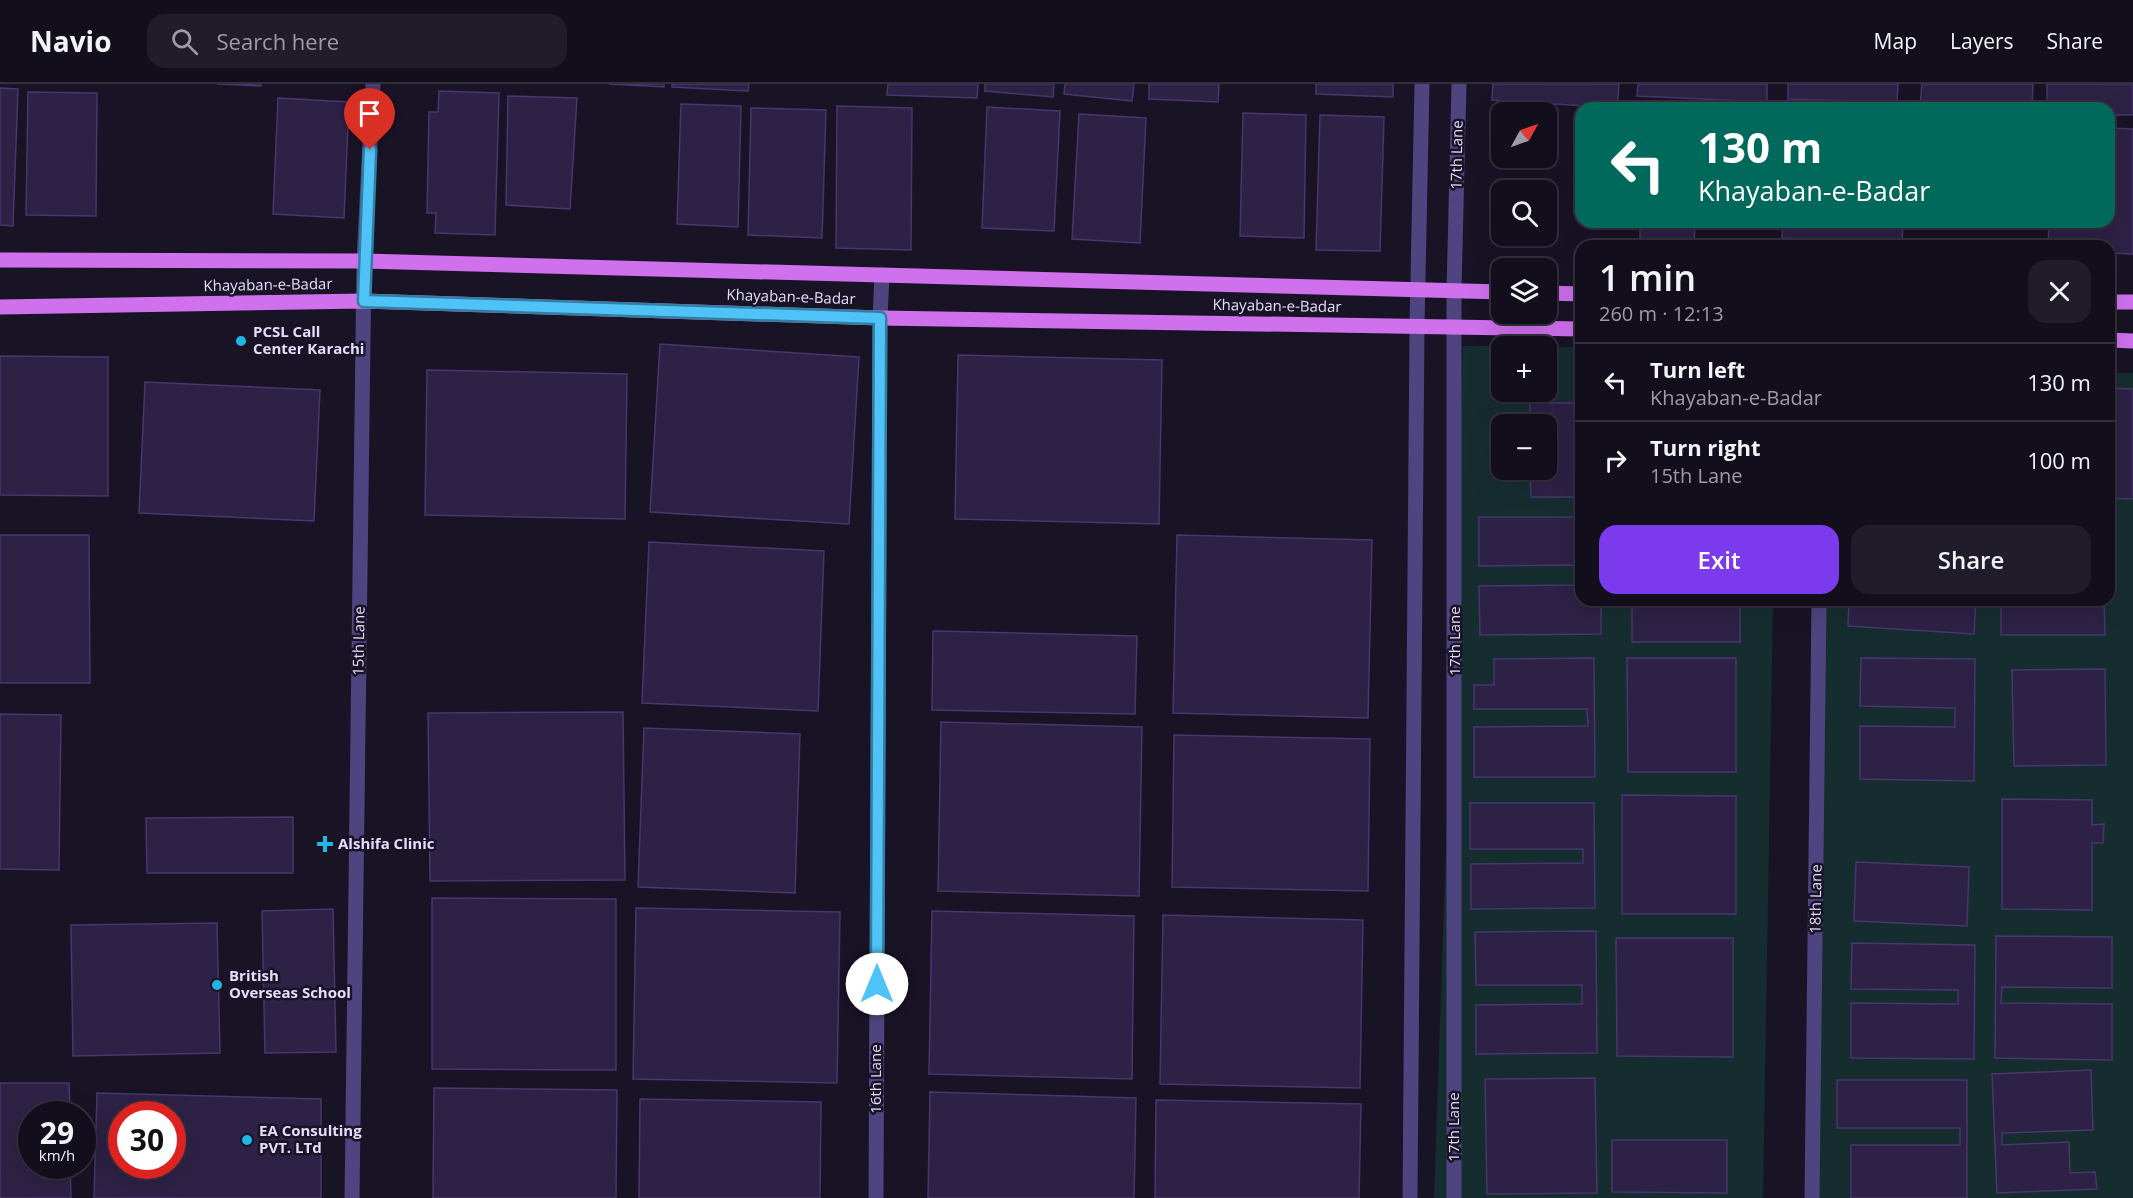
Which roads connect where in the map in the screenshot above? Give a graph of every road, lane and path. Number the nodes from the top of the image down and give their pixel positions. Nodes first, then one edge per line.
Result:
1 (373, 84) edge
2 (1422, 84) edge
3 (1459, 84) edge
4 (0, 260) edge
5 (364, 261) junction
6 (882, 275) junction
7 (1418, 291) junction
8 (1454, 291) junction
9 (1491, 292) edge
10 (1557, 293) edge
11 (1575, 294) edge
12 (364, 301) junction
13 (2115, 302) edge
14 (2133, 302) edge
15 (0, 307) edge
16 (880, 318) junction
17 (1417, 326) junction
18 (1455, 326) junction
19 (1575, 329) edge
20 (2115, 340) edge
21 (2133, 341) edge
22 (1819, 606) edge
23 (352, 1198) edge
24 (876, 1198) edge
25 (1410, 1198) edge
26 (1454, 1198) edge
27 (1812, 1198) edge

1 - 5 street, 15th Lane
2 - 7 street
3 - 8 street, 17th Lane
4 - 5 main road, Khayaban-e-Badar
5 - 6 main road, Khayaban-e-Badar
5 - 12 street, 15th Lane
6 - 7 main road, Khayaban-e-Badar
6 - 16 street, 16th Lane
7 - 8 main road, Khayaban-e-Badar
7 - 17 street
8 - 9 main road, Khayaban-e-Badar
8 - 18 street, 17th Lane
10 - 11 main road
12 - 15 main road, Khayaban-e-Badar
12 - 16 main road, Khayaban-e-Badar
12 - 23 street, 15th Lane
13 - 14 main road
16 - 17 main road, Khayaban-e-Badar
16 - 24 street, 16th Lane
17 - 18 main road, Khayaban-e-Badar
17 - 25 street
18 - 19 main road, Khayaban-e-Badar
18 - 26 street, 17th Lane
20 - 21 main road
22 - 27 street, 18th Lane

